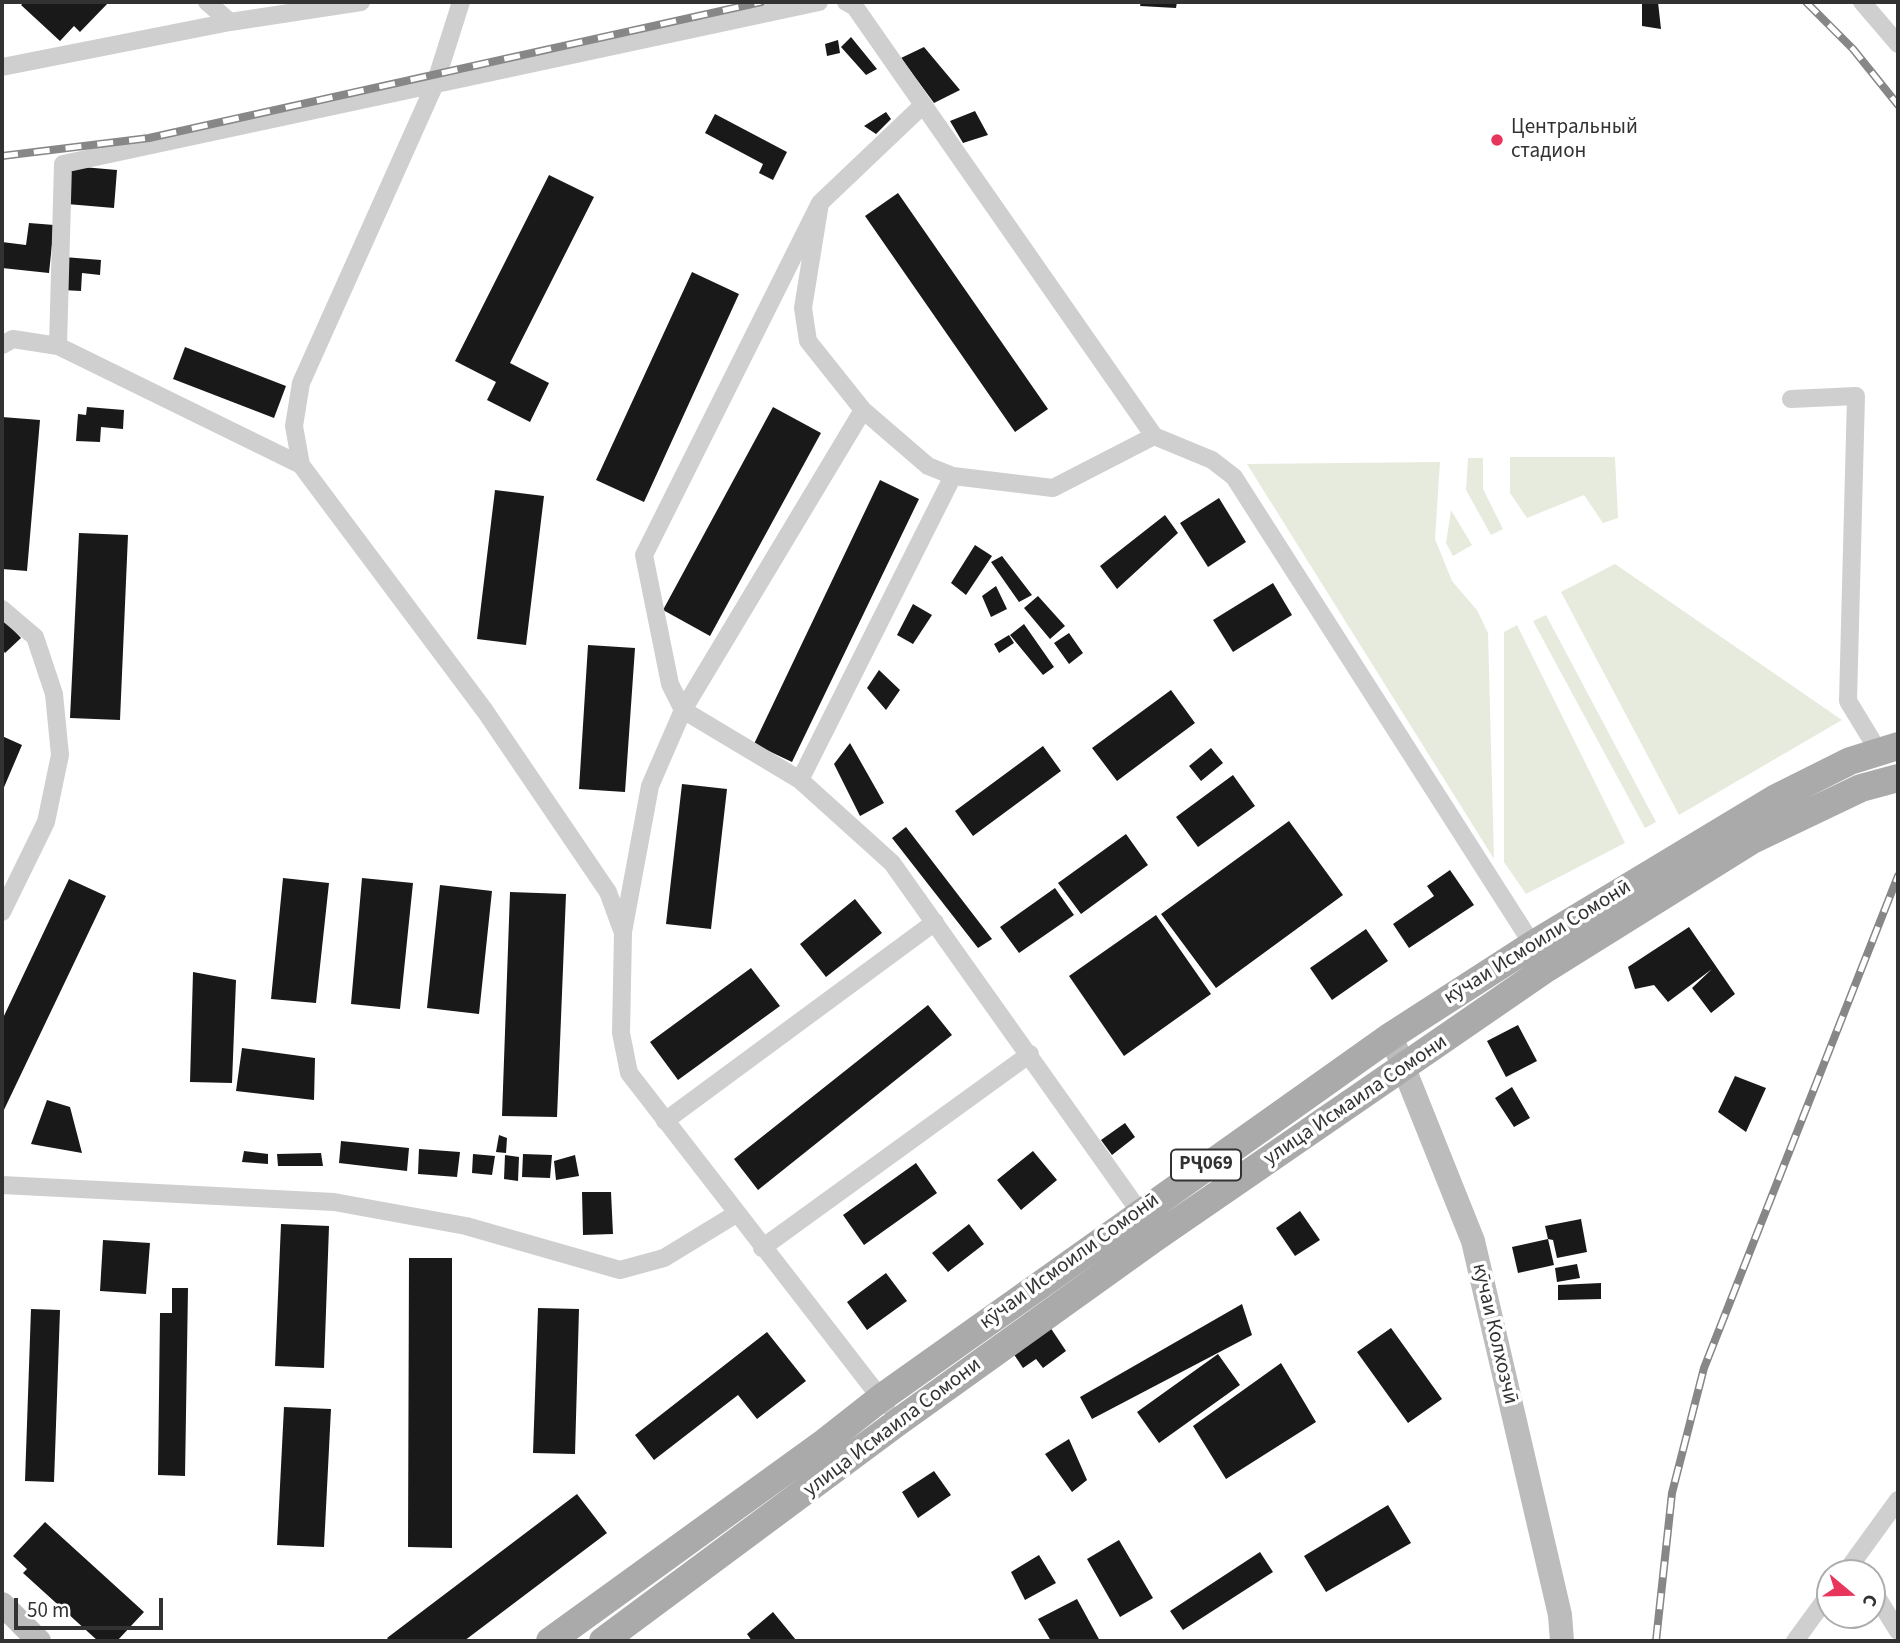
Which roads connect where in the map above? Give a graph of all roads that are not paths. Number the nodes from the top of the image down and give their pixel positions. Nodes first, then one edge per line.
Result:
1 (207, 2) edge
2 (361, 2) edge
3 (461, 2) edge
4 (819, 2) edge
5 (846, 2) edge
6 (1862, 2) edge
7 (230, 22) junction
8 (1898, 44) edge
9 (2, 67) edge
10 (435, 84) junction
11 (922, 106) junction
12 (820, 203) junction
13 (2, 345) edge
14 (58, 346) junction
15 (1791, 399) dead end
16 (863, 410) junction
17 (1154, 436) junction
18 (301, 465) junction
19 (953, 476) junction
20 (2, 609) edge
21 (683, 710) junction
22 (1889, 749) edge
23 (1898, 778) edge
24 (800, 780) junction
25 (2, 912) edge
26 (935, 922) junction
27 (623, 933) junction
28 (1540, 956) junction
29 (1391, 1036) junction
30 (1030, 1054) junction
31 (1404, 1069) junction
32 (665, 1121) junction
33 (2, 1185) edge
34 (1140, 1212) junction
35 (736, 1214) junction
36 (1156, 1237) junction
37 (762, 1248) junction
38 (881, 1398) junction
39 (898, 1422) junction
40 (1898, 1500) edge
41 (1860, 1559) edge
42 (2, 1604) edge
43 (1816, 1612) edge
44 (1886, 1612) edge
45 (1898, 1631) edge
46 (39, 1641) edge
47 (550, 1641) edge
48 (603, 1641) edge
49 (1562, 1641) edge
50 (1795, 1641) edge

1 - 7 street
2 - 7 street
3 - 10 street
4 - 10 street
5 - 11 street
6 - 8 street
7 - 9 street
10 - 14 street
10 - 18 street
11 - 12 street
11 - 17 street
12 - 16 street
12 - 21 street
13 - 14 street
14 - 18 street
15 - 22 street
16 - 19 street
16 - 21 street
17 - 19 street
17 - 28 street
18 - 27 street
19 - 24 street
20 - 25 street
21 - 24 street
21 - 27 street
22 - 28 main road, кӯчаи Исмоили Сомонӣ / РҶ069
23 - 28 main road, улица Исмаила Сомони / РҶ069
24 - 26 street
26 - 30 street
26 - 32 street
27 - 32 street
28 - 29 main road, кӯчаи Исмоили Сомонӣ / РҶ069
28 - 31 main road, улица Исмаила Сомони / РҶ069
29 - 31 main road, кӯчаи Колхозчӣ
29 - 34 main road, кӯчаи Исмоили Сомонӣ / РҶ069
30 - 34 street
30 - 37 street
31 - 36 main road, улица Исмаила Сомони / РҶ069
31 - 49 main road, кӯчаи Колхозчӣ
32 - 35 street
33 - 35 street
34 - 36 street
34 - 38 main road, кӯчаи Исмоили Сомонӣ / РҶ069
35 - 37 street
36 - 39 main road, улица Исмаила Сомони / РҶ069
37 - 38 street
38 - 39 street
38 - 47 main road, кӯчаи Исмоили Сомонӣ / РҶ069
39 - 48 main road, улица Исмаила Сомони / РҶ069
40 - 41 street
42 - 46 main road
43 - 50 street
44 - 45 street

